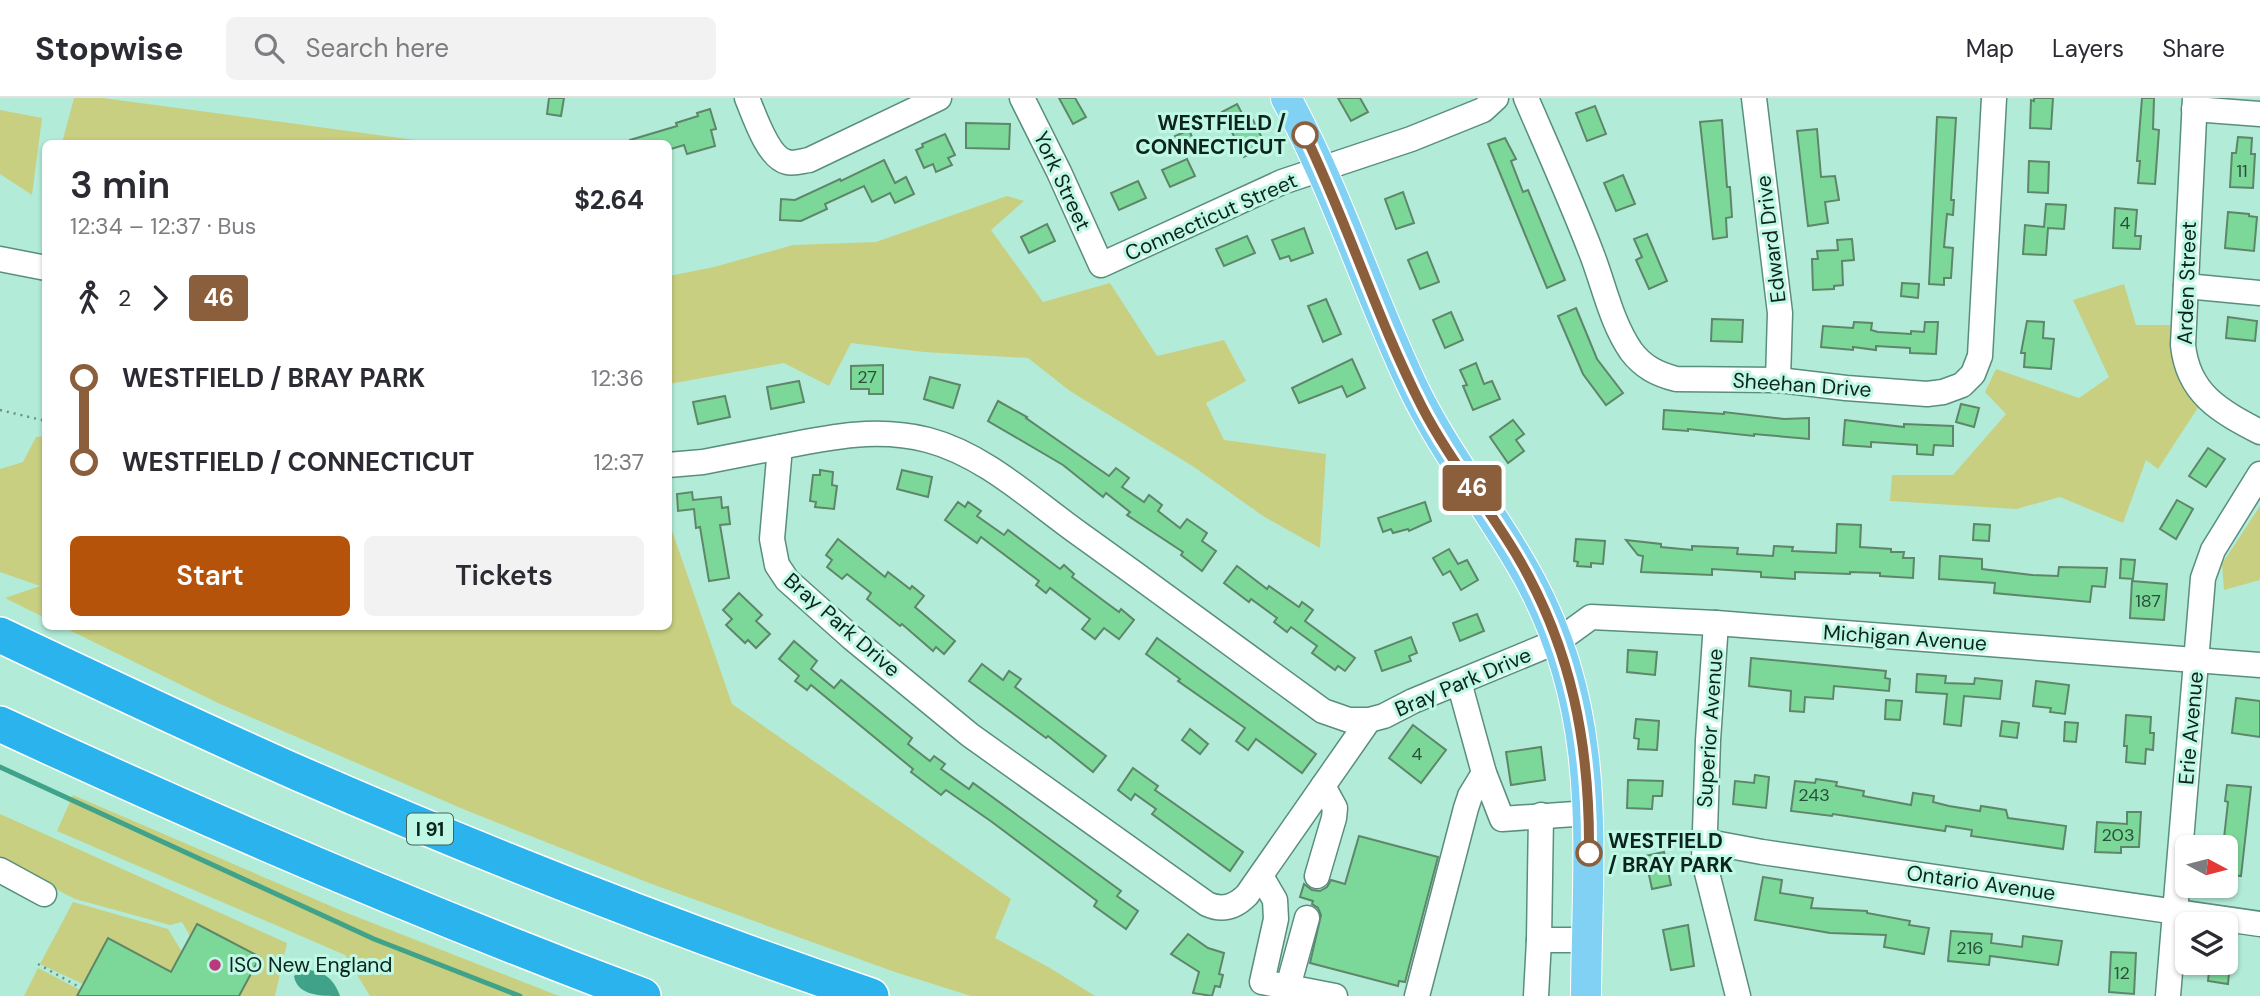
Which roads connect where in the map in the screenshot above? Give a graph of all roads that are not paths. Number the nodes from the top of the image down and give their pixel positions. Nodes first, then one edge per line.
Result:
1 (747, 98) edge
2 (939, 98) edge
3 (1022, 98) edge
4 (1286, 98) edge
5 (1496, 98) edge
6 (1526, 98) edge
7 (1754, 98) edge
8 (1994, 98) edge
9 (2194, 104) edge
10 (2260, 114) edge
11 (1322, 170) junction
12 (0, 259) edge
13 (1101, 265) joint
14 (42, 267) edge
15 (2186, 286) junction
16 (2260, 293) edge
17 (1778, 380) junction
18 (2260, 432) edge
19 (780, 447) junction
20 (672, 465) edge
21 (2260, 474) edge
22 (1716, 623) junction
23 (0, 635) edge
24 (1558, 641) junction
25 (2196, 662) junction
26 (2260, 665) edge
27 (1459, 682) junction
28 (1368, 720) junction
29 (0, 724) edge
30 (1484, 773) junction
31 (1323, 786) junction
32 (1589, 813) junction
33 (1541, 814) junction
34 (1703, 841) junction
35 (0, 870) edge
36 (1261, 876) junction
37 (1317, 876) dead end
38 (44, 894) dead end
39 (2176, 912) joint
40 (1307, 918) dead end
41 (2238, 921) edge
42 (2175, 922) edge
43 (2260, 924) edge
44 (1539, 940) junction
45 (1587, 940) junction
46 (1287, 987) junction
47 (643, 996) edge
48 (871, 996) edge
49 (1335, 996) edge
50 (1417, 996) edge
51 (1536, 996) edge
52 (1586, 996) edge
53 (1738, 996) edge
54 (2168, 996) edge

1 - 2 street
3 - 13 street, York Street
4 - 11 main road
5 - 11 street, Connecticut Street
6 - 17 street, Sheehan Drive
7 - 17 street, Edward Drive
8 - 17 street, Sheehan Drive
9 - 10 street
9 - 15 street, Arden Street
11 - 13 street, Connecticut Street
11 - 24 main road
12 - 14 street
15 - 16 street
15 - 18 street, Arden Street
19 - 20 street
19 - 28 street, Bray Park Drive
19 - 36 street, Bray Park Drive
21 - 25 street, Erie Avenue
22 - 24 street, Michigan Avenue
22 - 25 street, Michigan Avenue
22 - 34 street, Superior Avenue
23 - 48 highway, I 91
24 - 27 street, Bray Park Drive
24 - 32 main road
25 - 26 street, Michigan Avenue
25 - 39 street, Erie Avenue
27 - 28 street, Bray Park Drive
27 - 30 street
28 - 31 street, Bray Park Drive
29 - 47 highway
30 - 33 street
30 - 50 street
31 - 36 street, Bray Park Drive
31 - 37 street
32 - 33 street
32 - 45 main road
33 - 44 street
34 - 39 street, Ontario Avenue
34 - 53 street, Superior Avenue
35 - 38 street
36 - 46 street
40 - 46 street
41 - 43 street, Ontario Avenue
42 - 54 street, Erie Avenue
44 - 45 street
44 - 51 street
45 - 52 main road
46 - 49 street

